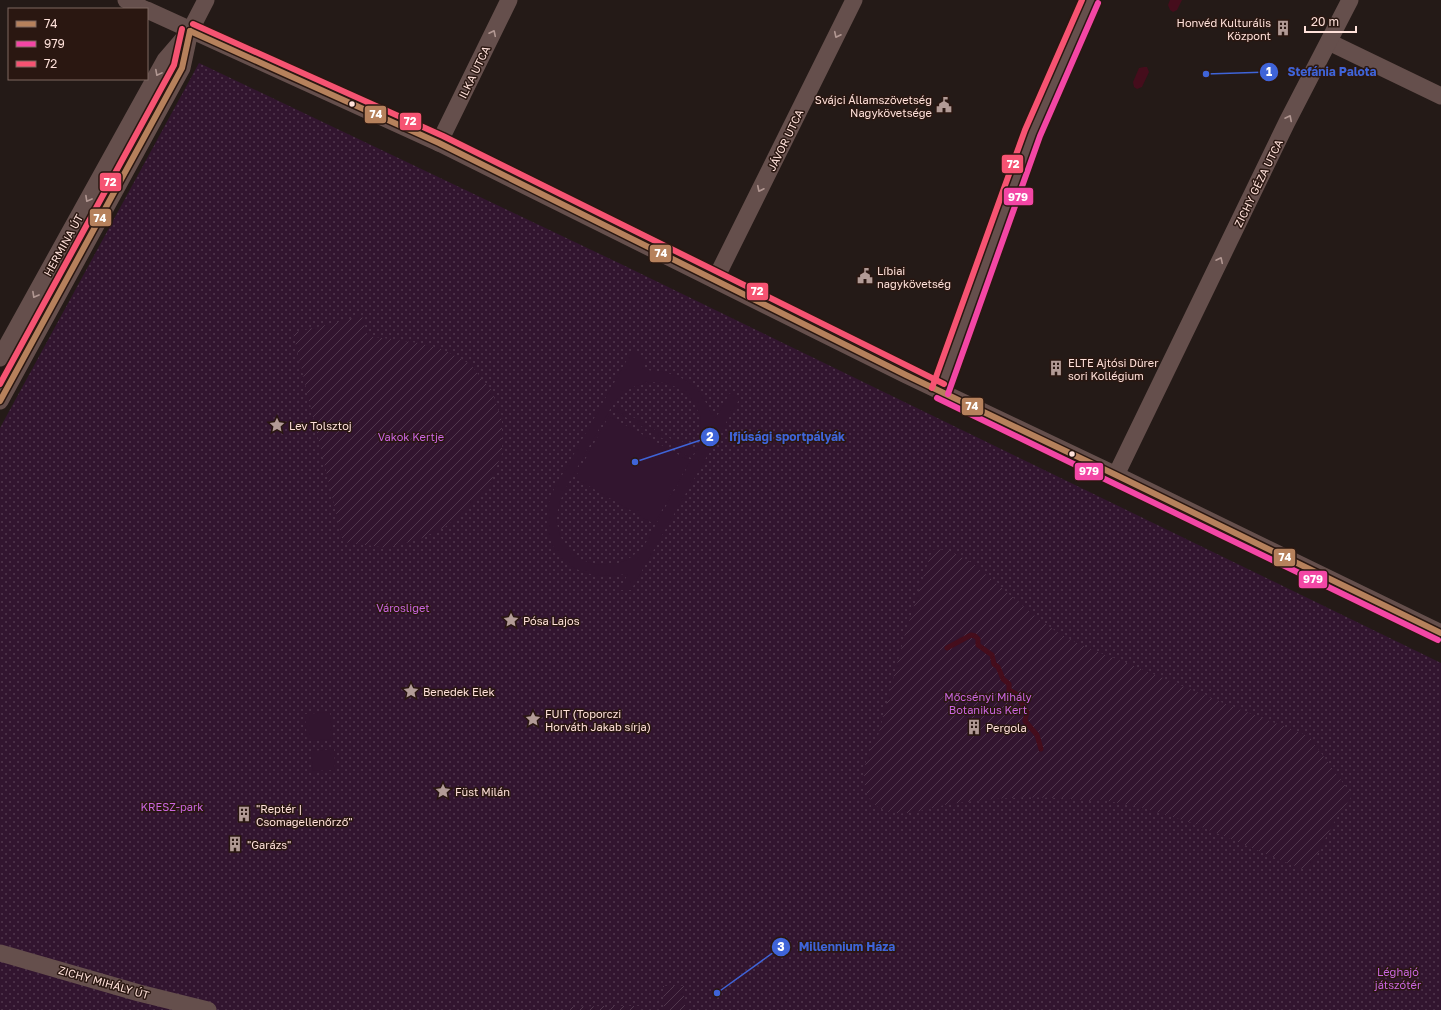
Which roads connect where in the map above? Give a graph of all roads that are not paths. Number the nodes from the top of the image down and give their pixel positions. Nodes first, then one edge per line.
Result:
1 (126, 0) edge
2 (206, 0) edge
3 (509, 0) edge
4 (854, 0) edge
5 (1091, 0) edge
6 (1350, 0) edge
7 (142, 8) edge
8 (148, 11) edge
9 (190, 31) junction
10 (1329, 42) junction
11 (1441, 96) edge
12 (439, 143) junction
13 (715, 280) junction
14 (0, 358) edge
15 (940, 391) junction
16 (0, 401) edge
17 (1116, 475) junction
18 (1441, 633) edge
19 (0, 953) edge
20 (208, 1010) edge

1 - 7 street
2 - 9 street, HERMINA ÚT
12 -> 3 street, ILKA UTCA
4 -> 13 street, JÁVOR UTCA
5 - 15 street
6 - 10 street, ZICHY GÉZA UTCA
8 - 9 street
9 - 12 street
9 -> 14 street, HERMINA ÚT
9 - 16 street, HERMINA ÚT
10 - 11 street
17 -> 10 street, ZICHY GÉZA UTCA
12 - 13 street
13 - 15 street
15 - 17 street
17 - 18 street
19 - 20 street, ZICHY MIHÁLY ÚT

